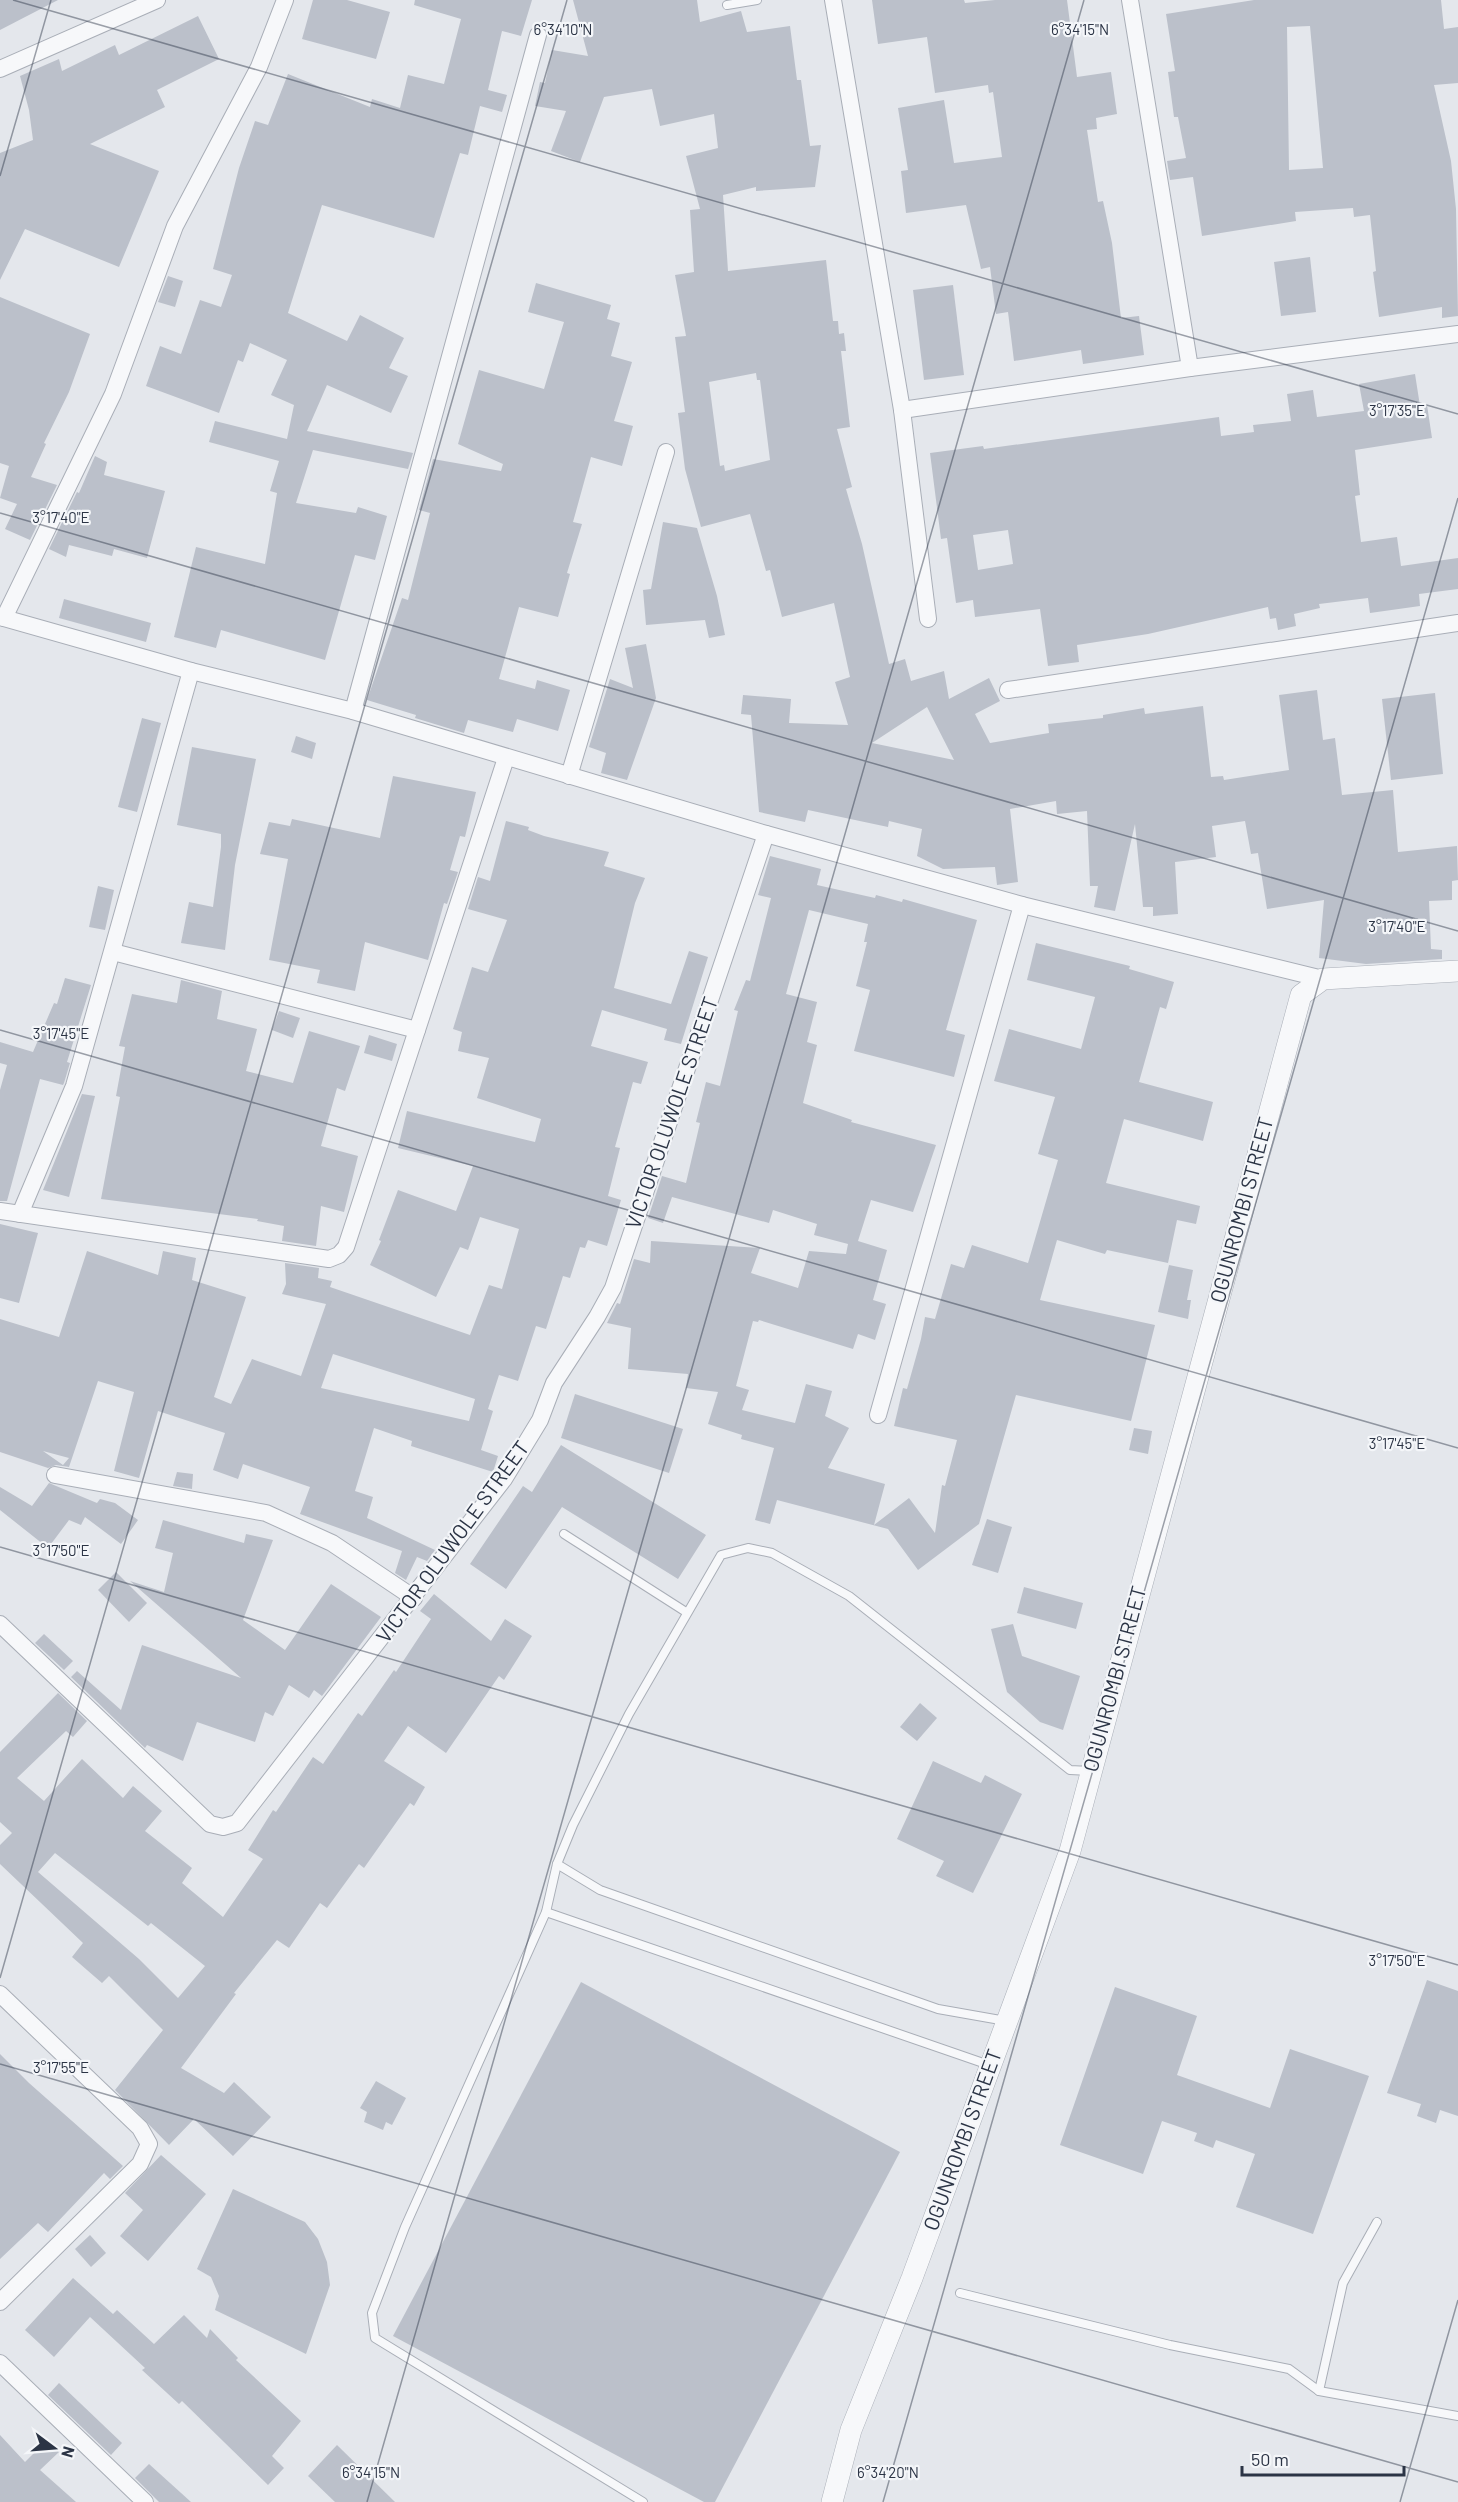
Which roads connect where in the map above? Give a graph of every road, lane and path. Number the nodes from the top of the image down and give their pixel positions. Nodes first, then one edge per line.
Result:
1 (157, 0) edge
2 (285, 0) edge
3 (757, 0) edge
4 (833, 0) edge
5 (1130, 0) edge
6 (727, 5) dead end
7 (538, 35) dead end
8 (0, 69) edge
9 (1458, 334) edge
10 (1190, 368) junction
11 (902, 410) junction
12 (666, 452) dead end
13 (2, 618) edge
14 (928, 620) dead end
15 (1458, 623) edge
16 (191, 670) junction
17 (1008, 690) dead end
18 (352, 711) junction
19 (506, 758) junction
20 (569, 776) junction
21 (765, 834) junction
22 (1022, 905) junction
23 (113, 952) junction
24 (1458, 971) edge
25 (1323, 979) junction
26 (417, 1030) junction
27 (0, 1211) edge
28 (20, 1214) junction
29 (878, 1414) dead end
30 (55, 1475) dead end
31 (564, 1534) dead end
32 (414, 1598) junction
33 (686, 1612) junction
34 (0, 1624) edge
35 (1090, 1771) junction
36 (557, 1864) junction
37 (546, 1912) junction
38 (0, 1994) edge
39 (1007, 2021) junction
40 (989, 2065) junction
41 (1377, 2222) dead end
42 (960, 2293) dead end
43 (0, 2302) edge
44 (0, 2363) edge
45 (1319, 2391) junction
46 (1458, 2416) edge
47 (145, 2502) edge
48 (643, 2502) edge
49 (832, 2502) edge

1 - 8 street
2 - 13 street
3 - 6 lane
4 - 11 street
5 - 10 street
7 - 18 street
9 - 10 street
10 - 11 street
11 - 14 street
12 - 20 street
13 - 16 street
15 - 17 street
16 - 18 street
16 - 23 street
18 - 19 street
19 - 20 street
19 - 26 street
20 - 21 street
21 - 22 street
21 - 32 street, VICTOR OLUWOLE STREET
22 - 25 street
22 - 29 street
23 - 26 street
23 - 28 street
24 - 25 street
25 - 35 street, OGUNROMBI STREET
26 - 28 street
27 - 28 street
30 - 32 street
31 - 33 lane
32 - 34 street, VICTOR OLUWOLE STREET
33 - 35 lane
33 - 36 lane
35 - 39 street, OGUNROMBI STREET
36 - 37 lane
36 - 39 lane
37 - 40 lane
37 - 48 lane
38 - 43 street
39 - 40 street, OGUNROMBI STREET
40 - 49 street, OGUNROMBI STREET
41 - 45 lane
42 - 45 lane
44 - 47 street
45 - 46 lane

